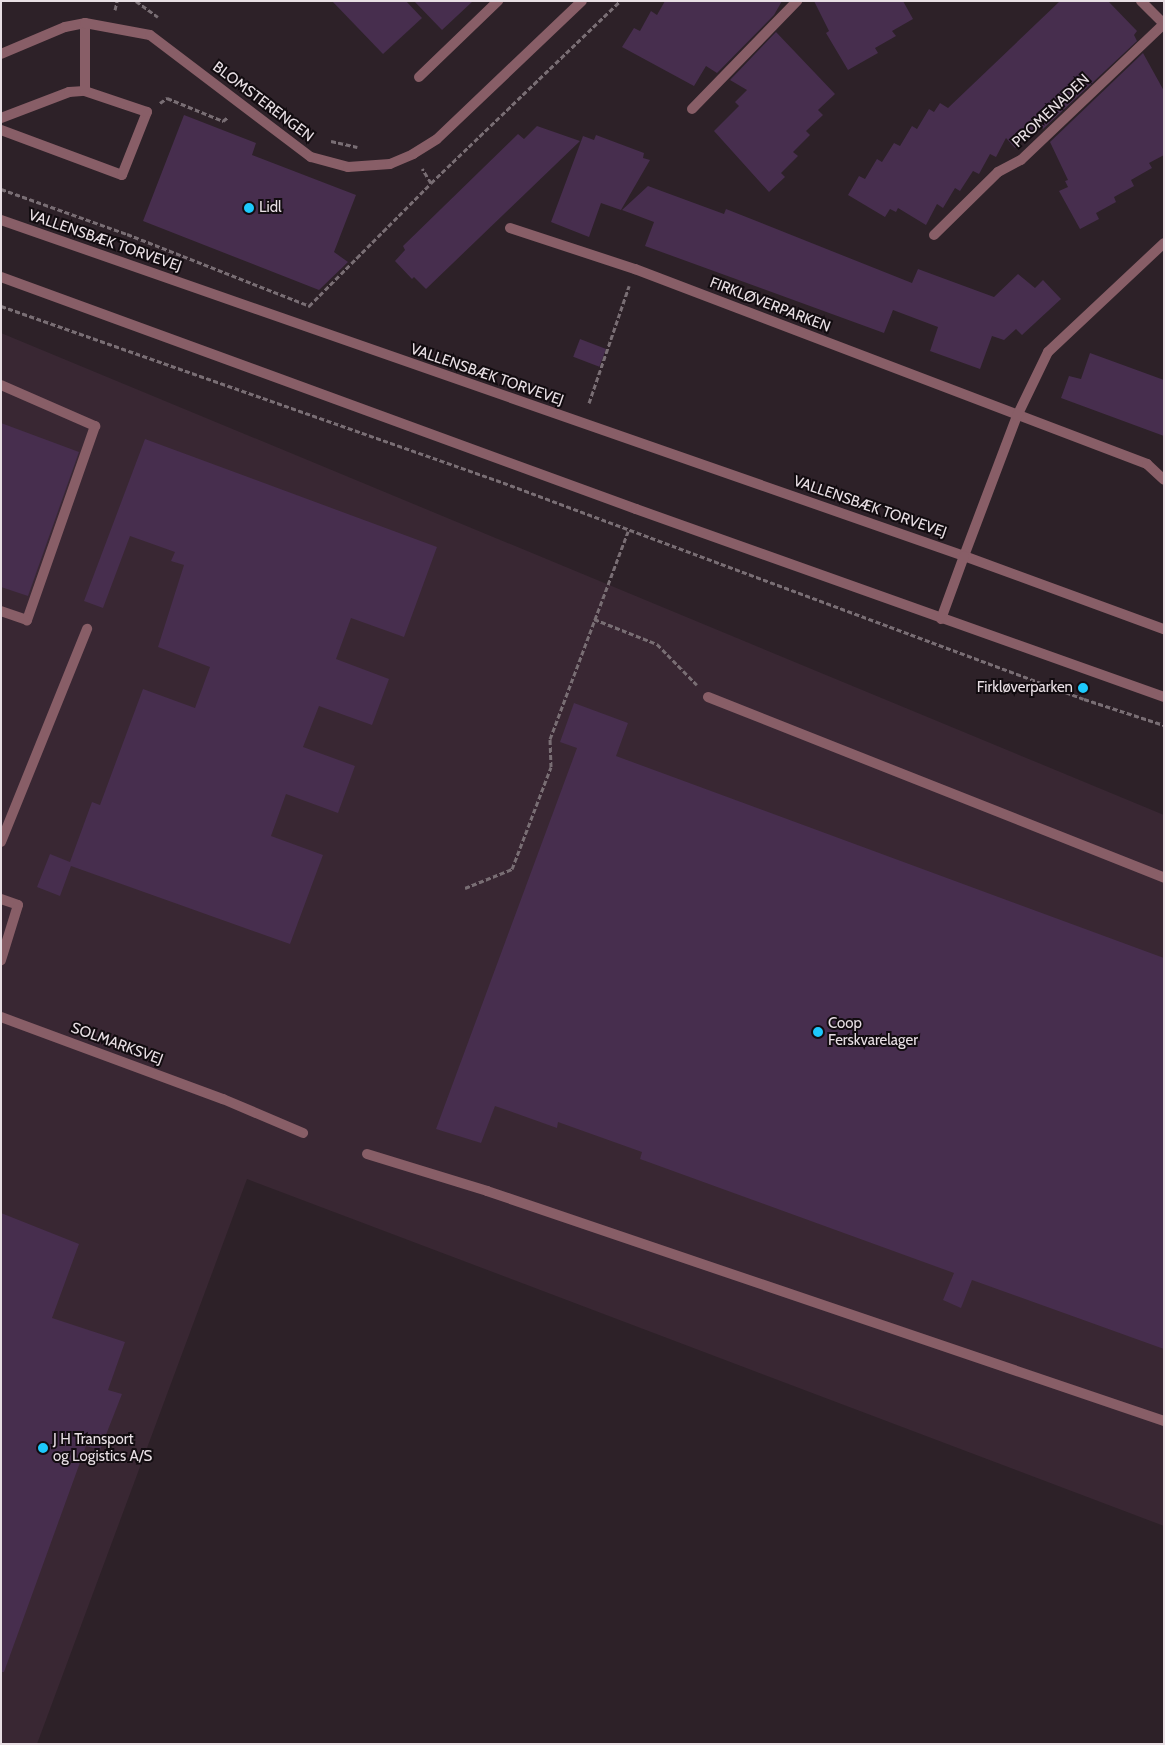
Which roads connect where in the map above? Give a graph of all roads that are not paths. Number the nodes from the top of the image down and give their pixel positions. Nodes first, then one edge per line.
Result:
1 (498, 1) edge
2 (582, 1) edge
3 (798, 1) edge
4 (1142, 1) edge
5 (84, 23) junction
6 (1164, 24) edge
7 (1, 54) edge
8 (420, 77) dead end
9 (86, 91) junction
10 (692, 109) dead end
11 (1, 118) edge
12 (1, 130) edge
13 (1, 220) edge
14 (510, 228) dead end
15 (934, 235) dead end
16 (1164, 243) edge
17 (1, 277) edge
18 (1, 385) edge
19 (1017, 416) junction
20 (1164, 480) edge
21 (964, 556) junction
22 (1, 611) edge
23 (940, 619) junction
24 (87, 629) dead end
25 (1164, 629) edge
26 (708, 697) road end
27 (1164, 697) edge
28 (1, 842) edge
29 (1164, 878) edge
30 (1, 899) edge
31 (1, 960) edge
32 (1, 1017) edge
33 (303, 1133) dead end
34 (367, 1154) dead end
35 (1164, 1421) edge

1 - 8 street
2 - 5 street, BLOMSTERENGEN
3 - 10 street
4 - 6 street, PROMENADEN
5 - 7 street, BLOMSTERENGEN
5 - 9 street
6 - 15 street, PROMENADEN
9 - 11 street
9 - 12 street
13 - 21 street, VALLENSBÆK TORVEVEJ
14 - 19 street, FIRKLØVERPARKEN
16 - 19 street
17 - 23 street
18 - 22 street
19 - 20 street, FIRKLØVERPARKEN
19 - 21 street
21 - 23 street
21 - 25 street, VALLENSBÆK TORVEVEJ
23 - 27 street
24 - 28 street
26 - 29 street
30 - 31 street
32 - 33 street, SOLMARKSVEJ
34 - 35 street

